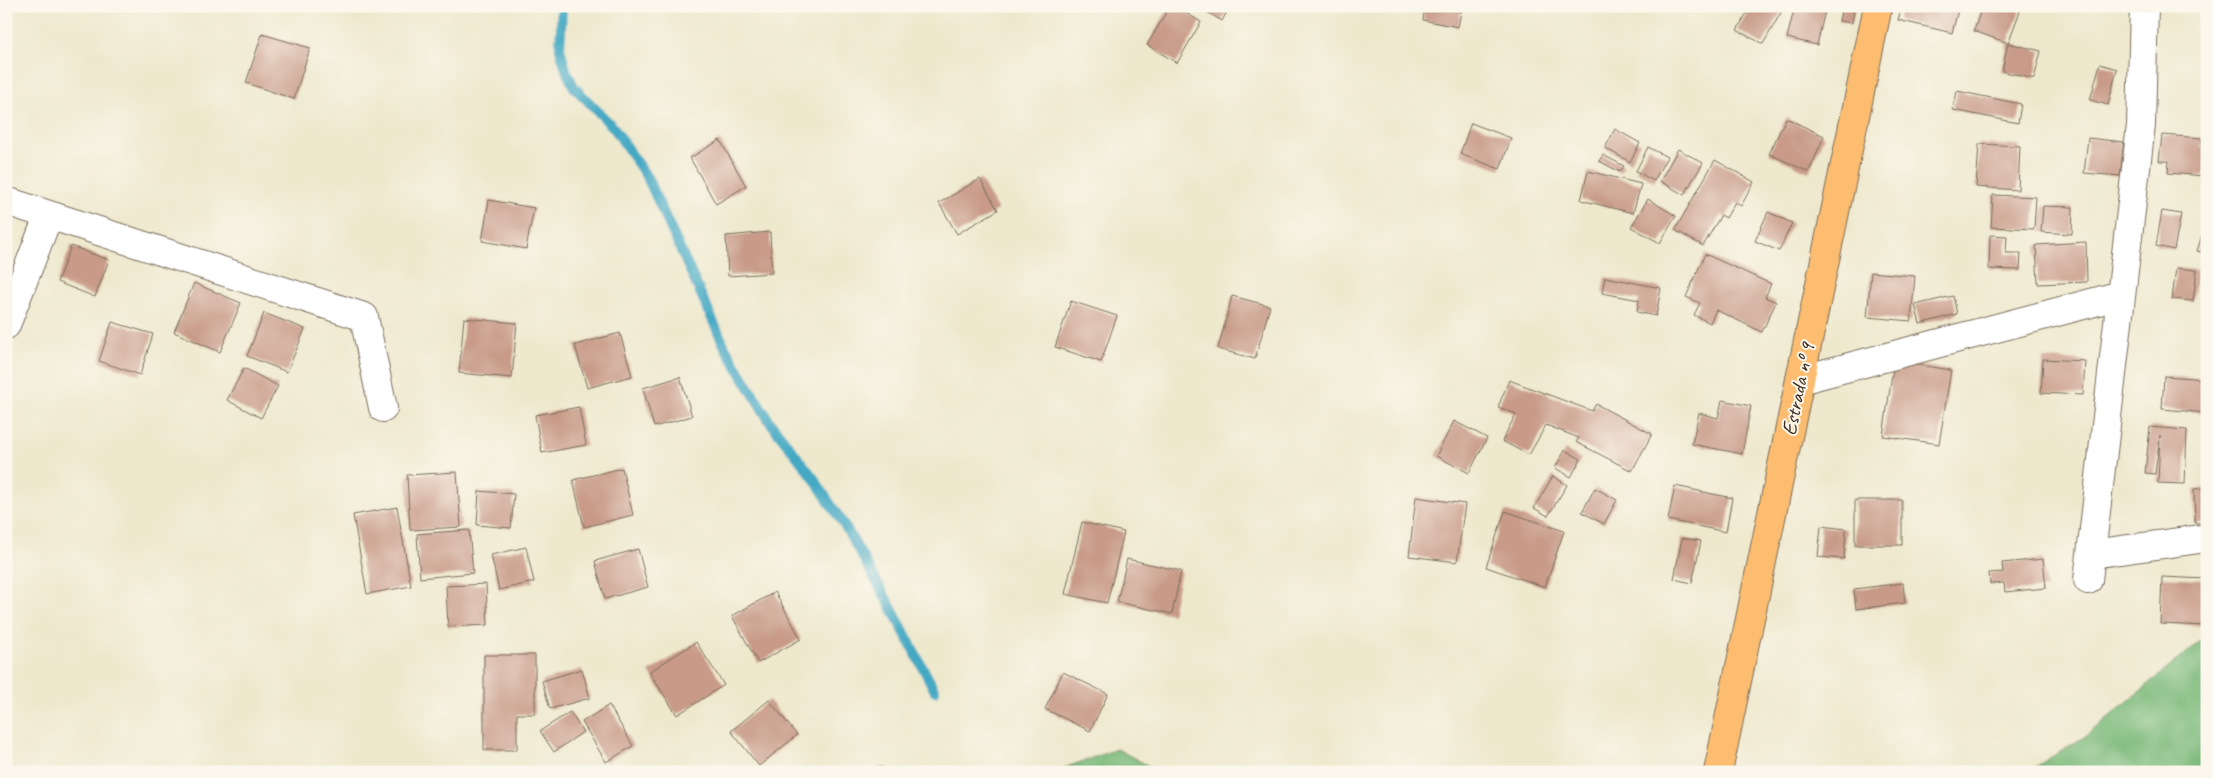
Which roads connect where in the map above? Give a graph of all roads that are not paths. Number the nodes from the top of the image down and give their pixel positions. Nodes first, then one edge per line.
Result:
1 (1878, 6) edge
2 (2144, 6) edge
3 (6, 201) edge
4 (48, 217) junction
5 (2121, 295) junction
6 (6, 325) edge
7 (1800, 380) junction
8 (383, 408) dead end
9 (2207, 538) edge
10 (2092, 554) junction
11 (2088, 580) dead end
12 (1718, 772) edge

1 - 7 main road, Estrada nº 9
2 - 5 street
3 - 4 street
4 - 6 street
4 - 8 street
5 - 7 street
5 - 10 street
7 - 12 main road, Estrada nº 9
9 - 10 street
10 - 11 street

